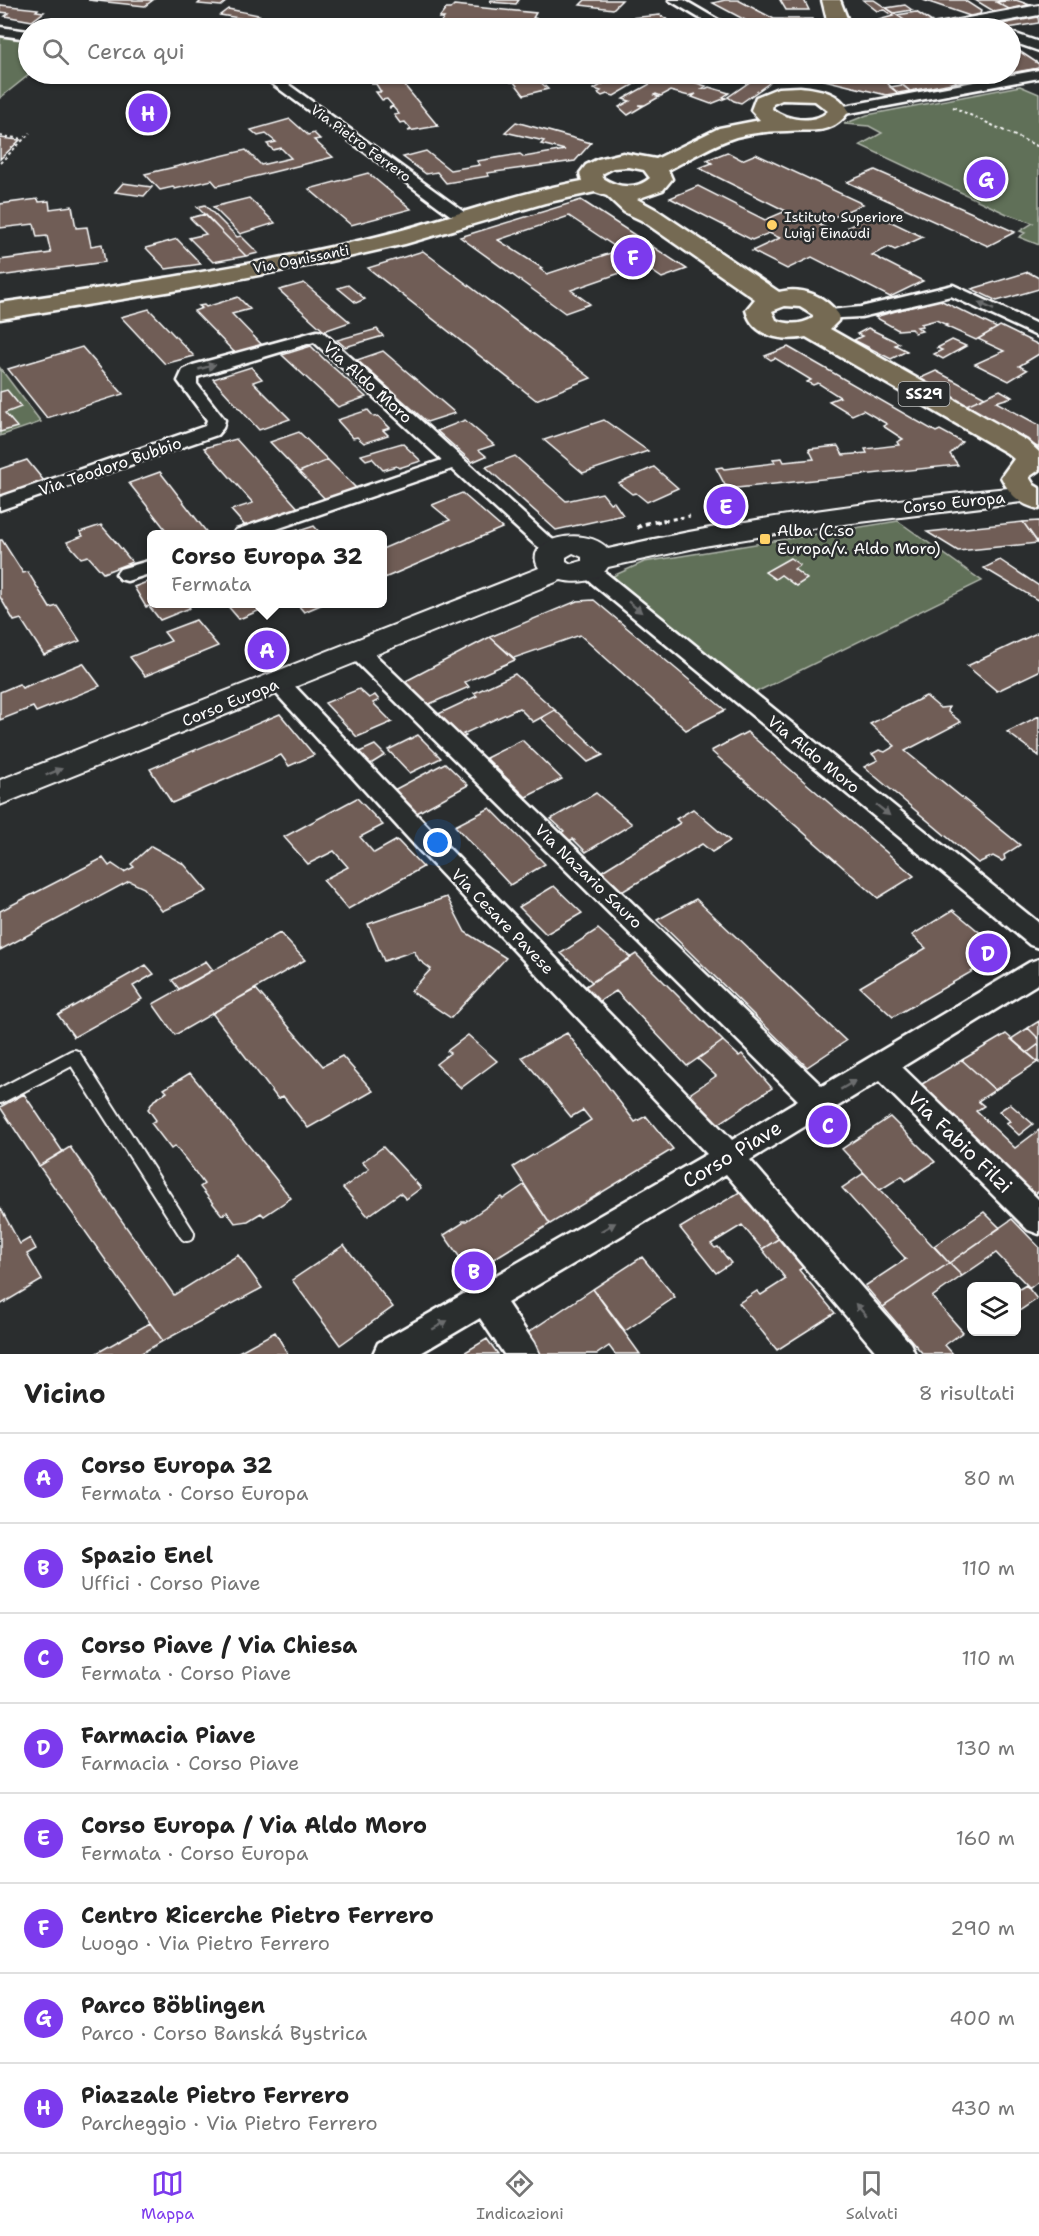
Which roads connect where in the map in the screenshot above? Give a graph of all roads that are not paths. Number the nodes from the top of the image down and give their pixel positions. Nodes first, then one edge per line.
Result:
1 (675, 0) edge
2 (831, 0) edge
3 (1039, 10) edge
4 (707, 18) edge
5 (837, 18) edge
6 (1009, 18) edge
7 (1, 32) edge
8 (18, 34) edge
9 (1021, 40) edge
10 (1039, 47) edge
11 (1039, 74) edge
12 (1021, 77) edge
13 (280, 84) edge
14 (799, 84) edge
15 (803, 84) edge
16 (985, 84) edge
17 (760, 110) junction
18 (839, 111) junction
19 (789, 124) junction
20 (645, 164) junction
21 (601, 183) junction
22 (643, 191) junction
23 (456, 212) junction
24 (649, 215) junction
25 (0, 302) edge
26 (0, 311) edge
27 (819, 323) junction
28 (1039, 332) edge
29 (216, 424) joint
30 (455, 462) junction
31 (1031, 479) edge
32 (0, 504) edge
33 (255, 530) edge
34 (573, 559) junction
35 (147, 568) edge
36 (127, 574) dead end
37 (358, 651) junction
38 (279, 683) junction
39 (0, 771) edge
40 (0, 793) edge
41 (1039, 938) edge
42 (1037, 974) edge
43 (881, 1065) junction
44 (0, 1096) edge
45 (819, 1102) junction
46 (729, 1157) junction
47 (1039, 1220) edge
48 (187, 1234) dead end
49 (485, 1298) junction
50 (389, 1354) edge
51 (523, 1354) edge
52 (899, 1354) edge

1 - 4 street
2 - 5 main road
3 - 6 main road
7 - 8 street
9 - 10 street
11 - 12 street
13 - 23 street, Via Pietro Ferrero
14 - 17 main road
15 - 18 main road
16 - 18 street
17 - 19 main road
17 - 20 main road
18 - 19 main road
19 - 20 main road
20 - 21 main road
20 - 22 main road
21 - 22 main road
21 - 23 main road, Via Ognissanti
21 - 24 main road, SS29
21 - 26 main road, Via Ognissanti
22 - 24 main road
23 - 25 main road, Via Ognissanti
24 - 27 main road, SS29
28 -> 27 street
27 - 31 main road, SS29
29 -> 30 street, Via Aldo Moro
29 - 32 street, Via Teodoro Bubbio
30 - 33 street
30 - 34 street, Via Aldo Moro
31 - 34 main road, Corso Europa
34 - 37 main road, Corso Europa
34 - 39 main road, Corso Europa
34 -> 41 street, Via Aldo Moro
35 - 36 street
37 - 38 main road, Corso Europa
37 - 45 street, Via Nazario Sauro
40 -> 38 main road, Corso Europa
38 - 46 street, Via Cesare Pavese
42 - 43 street, Corso Piave
45 -> 43 street, Corso Piave
43 - 47 street, Via Fabio Filzi
44 - 48 lane
45 - 46 street, Corso Piave
49 -> 46 street, Corso Piave
52 -> 46 street, Via Cesare Pavese
50 -> 49 street, Corso Piave
49 - 51 street

